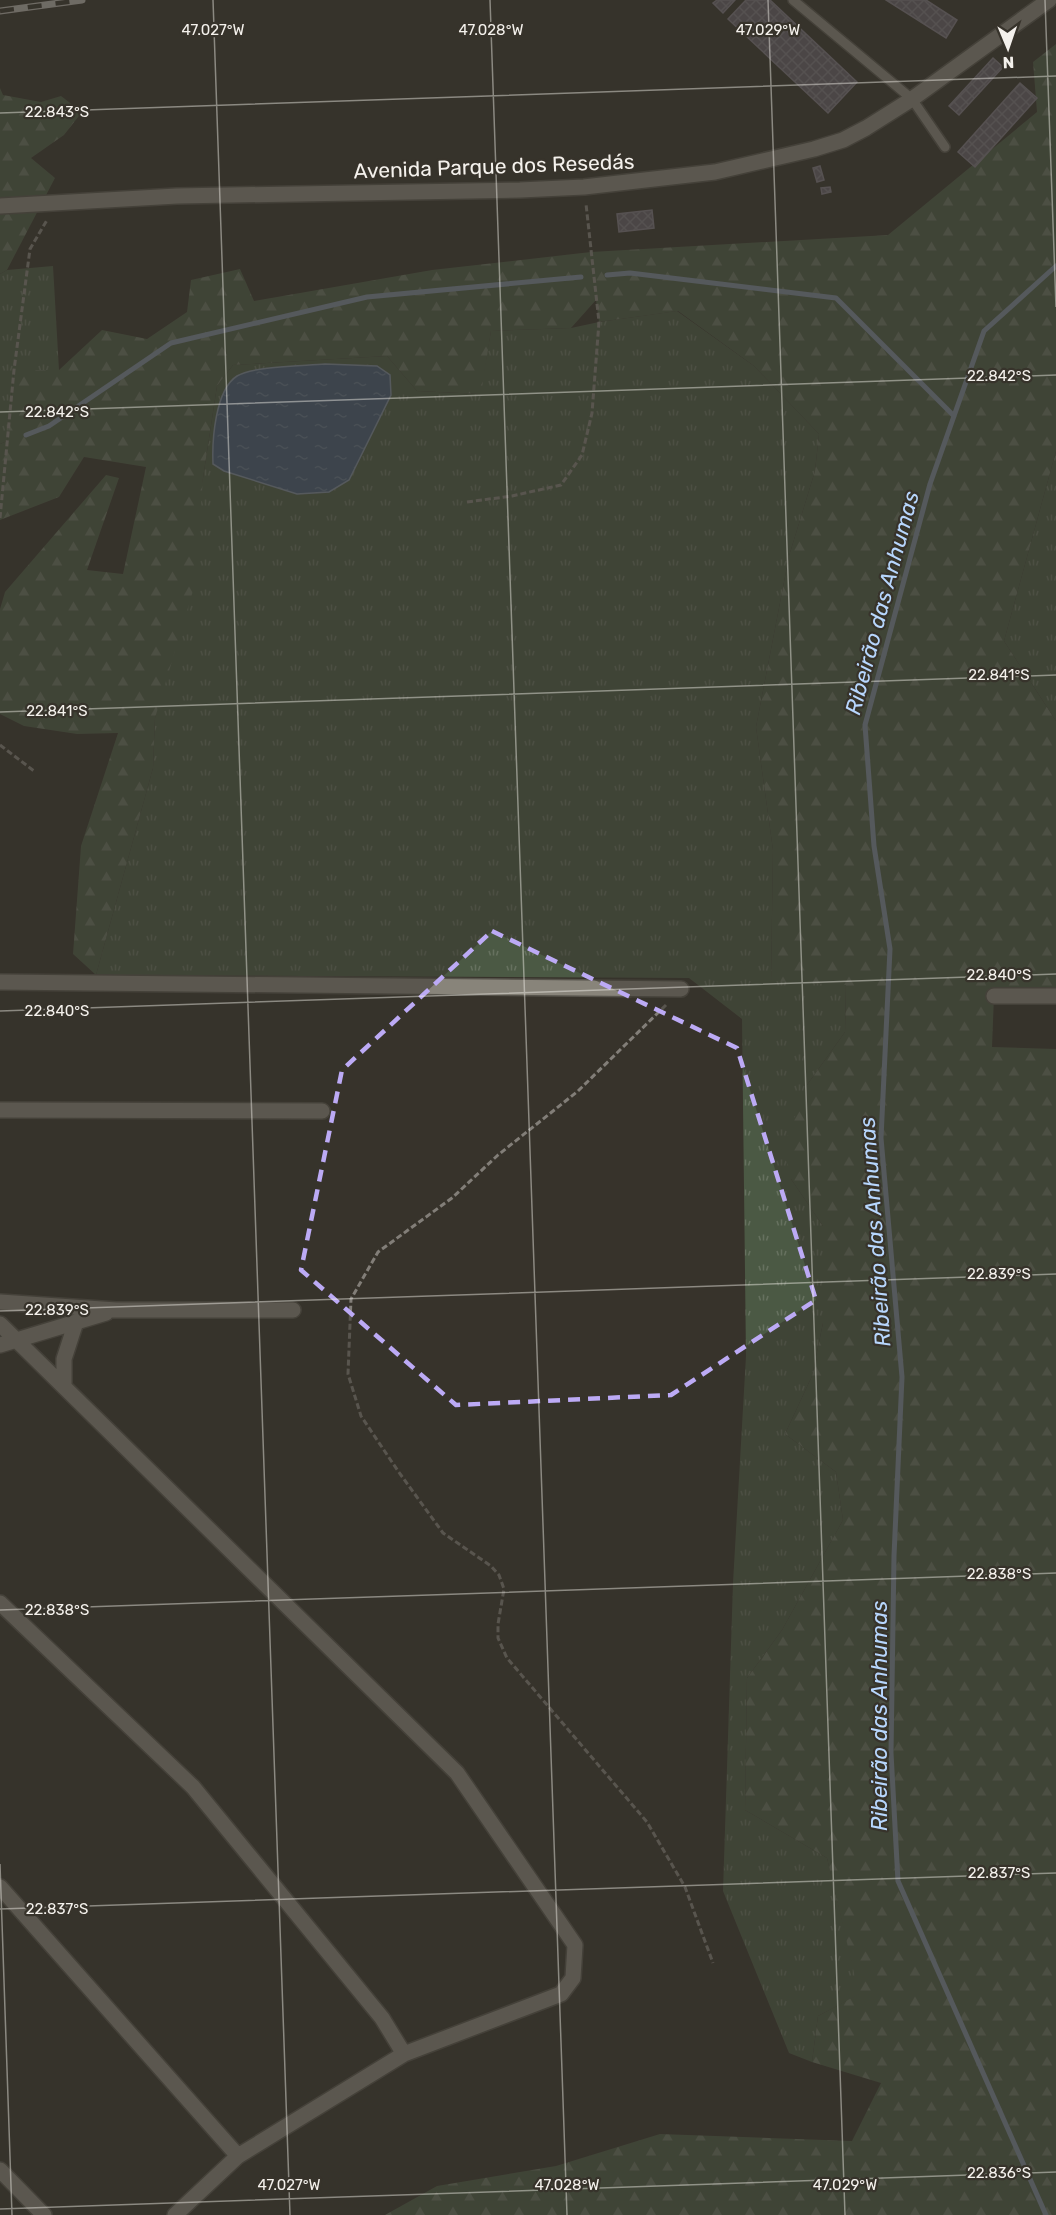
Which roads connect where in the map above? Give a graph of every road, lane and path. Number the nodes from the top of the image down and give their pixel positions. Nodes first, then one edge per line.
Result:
1 (793, 0) edge
2 (1049, 0) edge
3 (912, 99) junction
4 (945, 147) dead end
5 (584, 187) junction
6 (60, 204) junction
7 (0, 206) edge
8 (466, 502) dead end
9 (0, 518) edge
10 (0, 745) edge
11 (34, 771) dead end
12 (0, 982) edge
13 (681, 989) joint
14 (994, 996) dead end
15 (1056, 996) edge
16 (0, 1110) edge
17 (322, 1111) dead end
18 (0, 1302) edge
19 (116, 1310) junction
20 (293, 1310) dead end
21 (76, 1322) junction
22 (0, 1324) edge
23 (16, 1339) junction
24 (0, 1345) edge
25 (64, 1387) junction
26 (0, 1603) edge
27 (0, 1887) edge
28 (713, 1963) dead end
29 (404, 2054) junction
30 (238, 2156) junction
31 (0, 2170) edge
32 (44, 2215) edge
33 (176, 2215) edge

1 - 3 lane
2 - 3 street, Avenida Parque dos Resedás
3 - 4 lane
3 - 5 street, Avenida Parque dos Resedás
5 - 6 street, Avenida Parque dos Resedás
5 - 8 path
6 - 7 street, Avenida Parque dos Resedás
6 - 9 path
10 - 11 path
12 - 13 street
13 - 28 path
14 - 15 street
16 - 17 street
18 - 19 street
19 - 20 street
19 - 21 street
21 - 23 street
21 - 25 street
22 - 23 street
23 - 24 street
23 - 25 street
25 - 29 street
26 - 29 street
27 - 30 street
29 - 30 street
30 - 33 street
31 - 32 street

